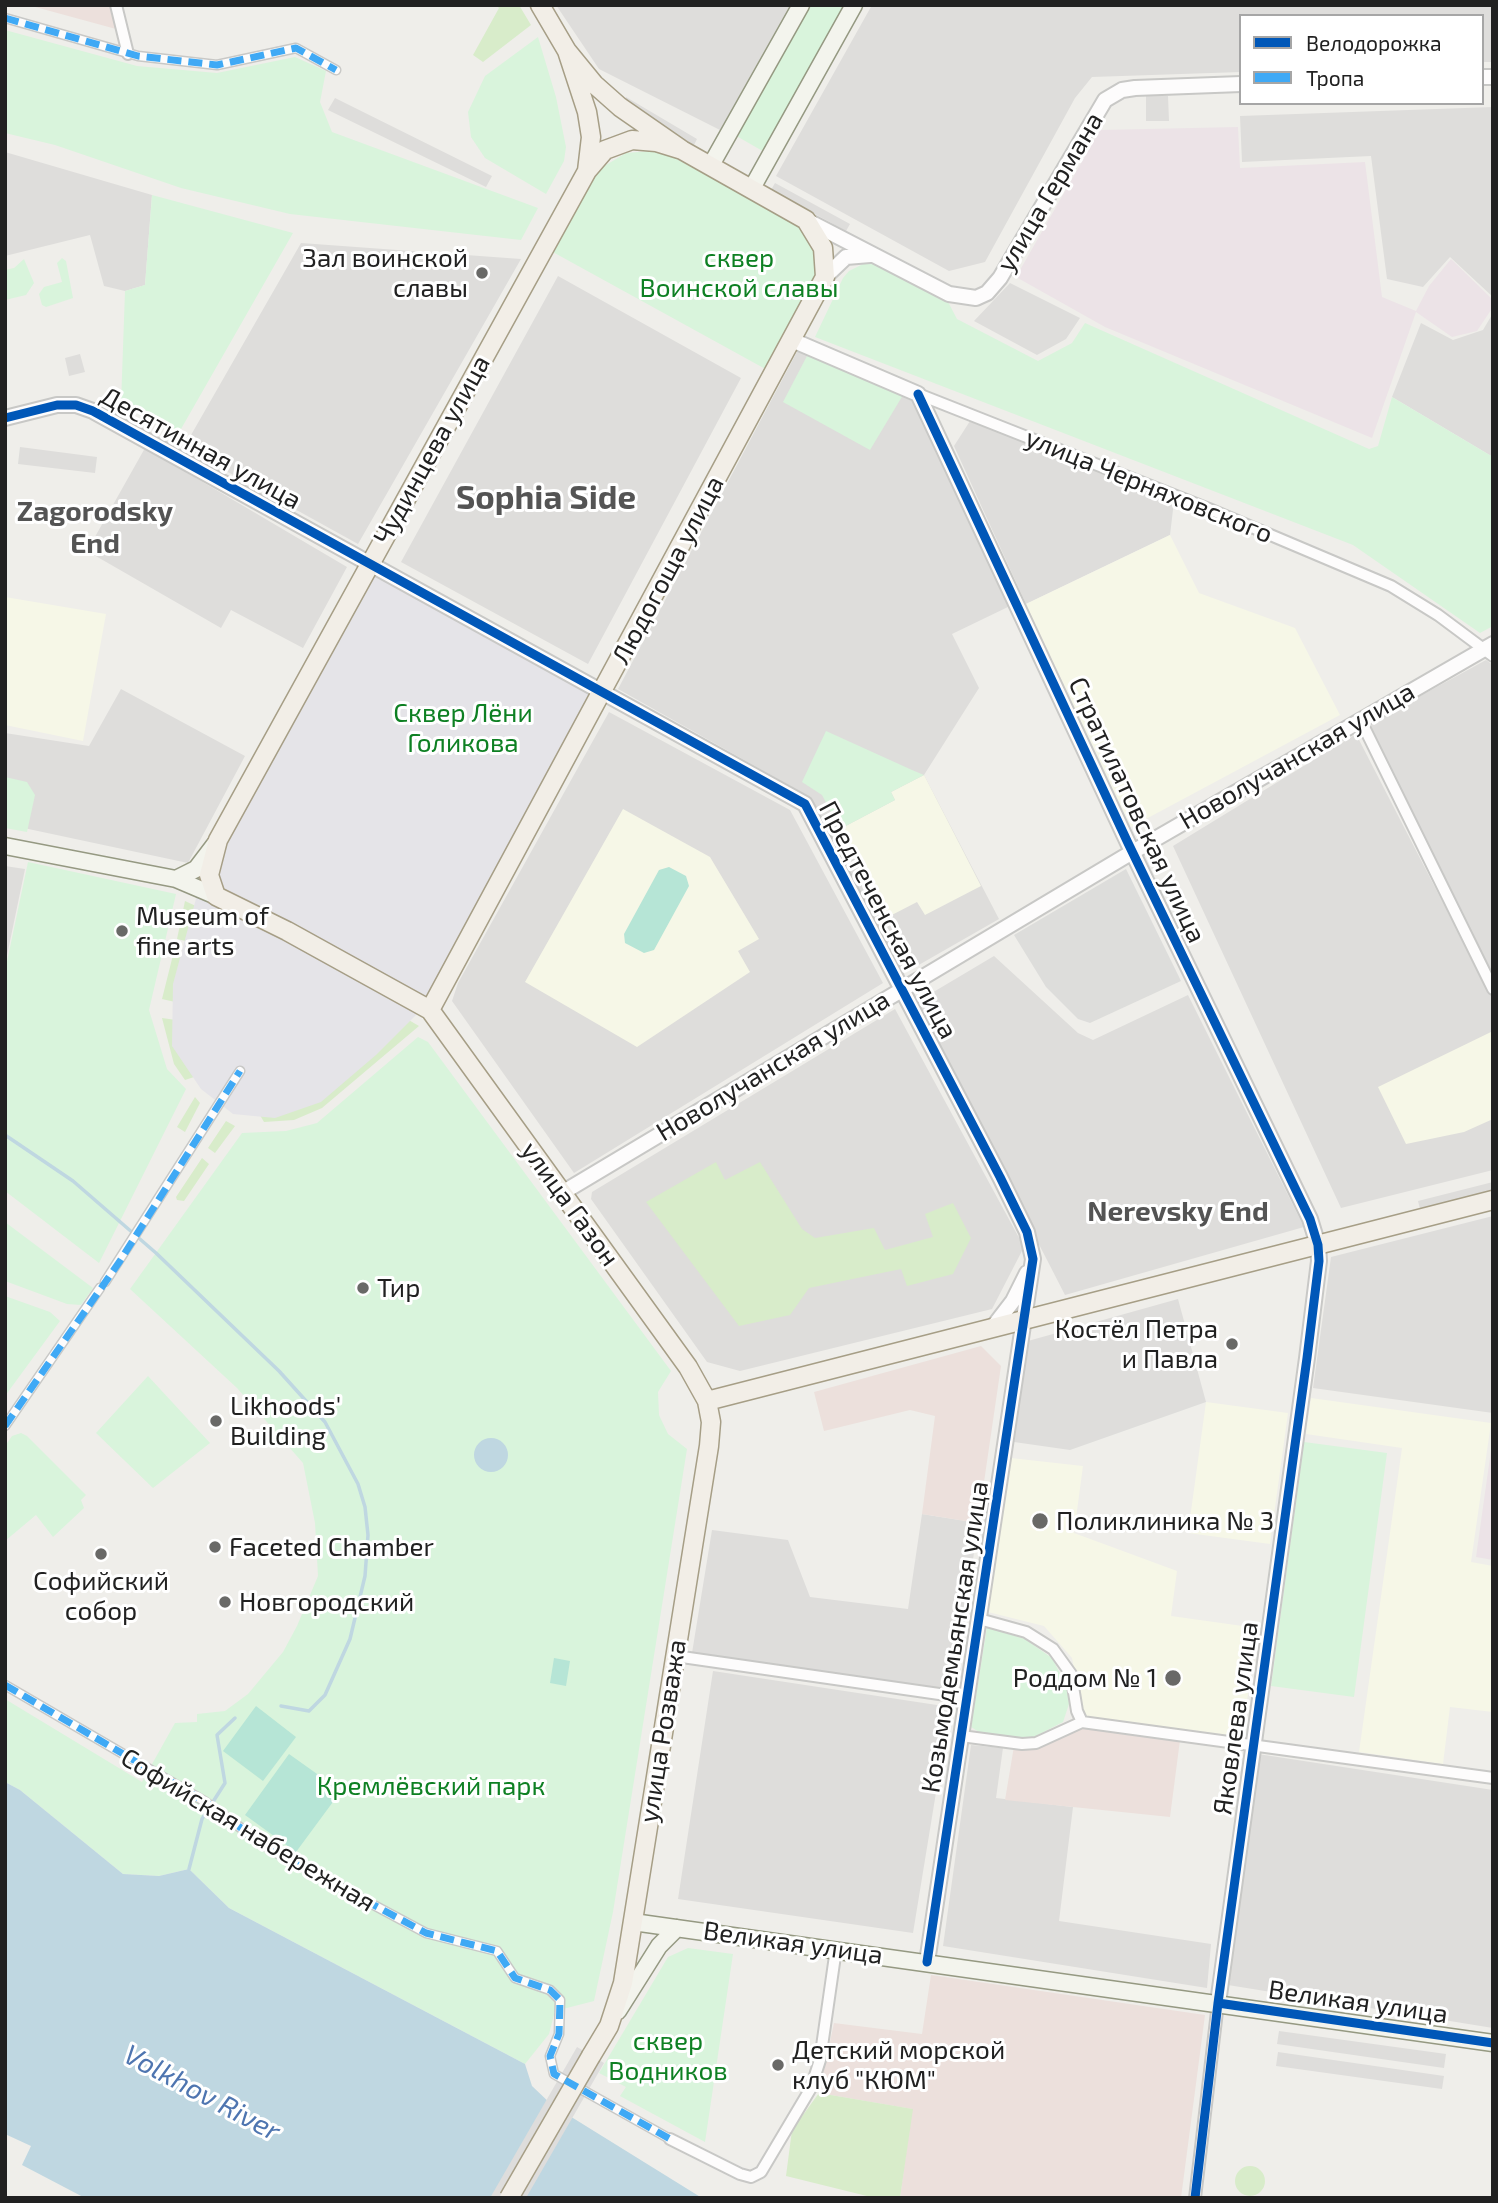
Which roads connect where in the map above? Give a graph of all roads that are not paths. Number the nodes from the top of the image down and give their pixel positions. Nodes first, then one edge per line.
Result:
1 (116, 5) edge
2 (540, 5) edge
3 (801, 5) edge
4 (854, 5) edge
5 (5, 18) edge
6 (567, 51) junction
7 (128, 54) junction
8 (336, 70) dead end
9 (1239, 84) edge
10 (682, 150) junction
11 (711, 165) junction
12 (587, 170) junction
13 (752, 188) junction
14 (806, 219) junction
15 (872, 255) junction
16 (825, 277) junction
17 (792, 340) junction
18 (918, 394) junction
19 (5, 418) edge
20 (368, 565) junction
21 (1490, 649) edge
22 (601, 692) junction
23 (1360, 719) junction
24 (218, 840) junction
25 (5, 846) edge
26 (1132, 852) junction
27 (176, 879) junction
28 (216, 896) junction
29 (1493, 989) edge
30 (901, 990) junction
31 (430, 1010) junction
32 (240, 1071) dead end
33 (562, 1193) junction
34 (1493, 1200) edge
35 (1318, 1245) junction
36 (1032, 1259) junction
37 (1024, 1319) junction
38 (993, 1327) junction
39 (707, 1401) junction
40 (5, 1426) edge
41 (979, 1619) junction
42 (675, 1656) junction
43 (5, 1685) edge
44 (967, 1698) junction
45 (1082, 1722) junction
46 (961, 1736) junction
47 (1254, 1745) junction
48 (1493, 1778) edge
49 (633, 1922) junction
50 (677, 1928) junction
51 (836, 1949) junction
52 (927, 1962) junction
53 (1218, 2003) junction
54 (609, 2026) junction
55 (1493, 2043) edge
56 (670, 2139) joint
57 (509, 2198) edge
58 (1195, 2198) edge

1 - 7 street
2 - 6 main road
3 - 11 main road
4 - 13 main road
5 - 7 street
6 - 10 main road
6 - 12 main road, Чудинцева улица
7 - 8 street
9 - 15 street, улица Германа
10 - 11 main road
10 - 12 main road, Чудинцева улица
11 - 13 main road
12 - 20 main road, Чудинцева улица
13 - 14 main road
14 - 15 street
14 - 16 main road
15 - 16 street, Людогоща улица
16 - 17 main road, Людогоща улица
17 - 18 street, улица Черняховского
17 - 22 main road, Людогоща улица
18 - 21 street, улица Черняховского
18 - 26 street, Стратилатовская улица
19 - 20 street, Десятинная улица
20 - 22 street, Предтеченская улица
20 - 24 main road, Чудинцева улица
21 - 23 street, Новолучанская улица
22 - 30 street, Предтеченская улица
22 - 31 main road, Людогоща улица
23 - 26 street, Новолучанская улица
23 - 29 street
24 - 27 main road, Чудинцева улица
24 - 28 main road, Чудинцева улица
25 - 27 main road
26 - 30 street, Новолучанская улица
26 - 35 street, Стратилатовская улица
27 - 28 main road
28 - 31 main road
30 - 33 street, Новолучанская улица
30 - 36 street, Предтеченская улица
31 - 33 main road, улица Газон
32 - 40 street
33 - 39 main road, улица Газон
34 - 35 main road
35 - 37 main road
35 - 47 street, Яковлева улица
36 - 37 street, Предтеченская улица
36 - 38 street
37 - 38 main road
37 - 41 street, Козьмодемьянская улица
38 - 39 main road
39 - 42 main road, улица Розважа
41 - 44 street, Козьмодемьянская улица
41 - 45 street
42 - 44 street
42 - 49 main road, улица Розважа
43 - 56 street, Софийская набережная
44 - 46 street, Козьмодемьянская улица
45 - 46 street
45 - 47 street
46 - 52 street, Козьмодемьянская улица
47 - 48 street
47 - 53 street, Яковлева улица
49 - 50 main road, Великая улица
49 - 54 main road, улица Розважа
50 - 51 main road, Великая улица
50 - 54 main road
51 - 52 main road, Великая улица
51 - 56 street, Софийская набережная
52 - 53 main road, Великая улица
53 - 55 main road, Великая улица
53 - 58 street, Яковлева улица
54 - 57 main road, улица Розважа, bridge

